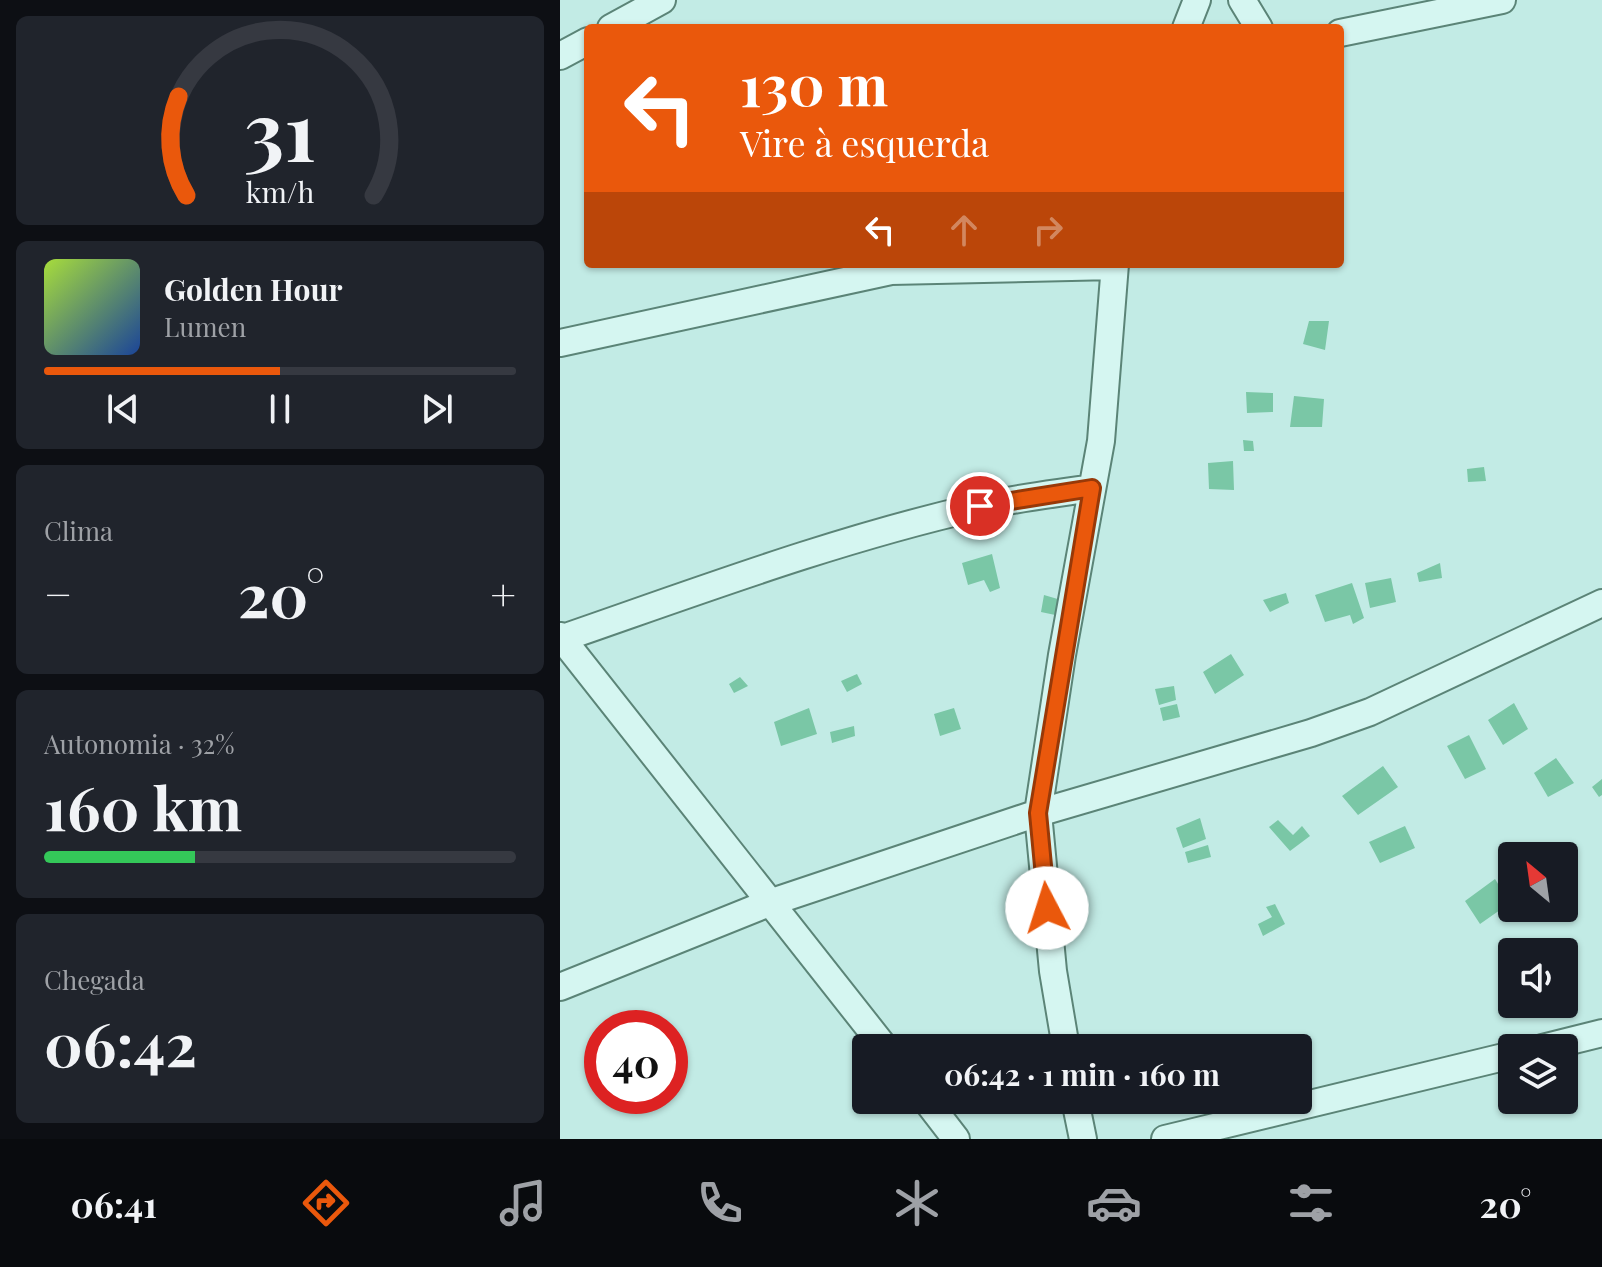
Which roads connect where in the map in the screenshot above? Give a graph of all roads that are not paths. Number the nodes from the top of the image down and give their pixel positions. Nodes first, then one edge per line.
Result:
1 (662, 0) edge
2 (1197, 0) edge
3 (1242, 0) edge
4 (1502, 0) edge
5 (618, 24) edge
6 (1188, 24) edge
7 (1257, 24) edge
8 (1344, 32) edge
9 (584, 43) edge
10 (560, 56) edge
11 (1003, 268) edge
12 (1115, 268) edge
13 (560, 343) edge
14 (1092, 488) junction
15 (1602, 603) edge
16 (561, 638) edge
17 (1038, 813) junction
18 (769, 903) junction
19 (560, 987) edge
20 (1602, 1033) edge
21 (874, 1034) edge
22 (1064, 1034) edge
23 (1578, 1039) edge
24 (1498, 1058) edge
25 (937, 1114) edge
26 (1078, 1114) edge
27 (956, 1139) edge
28 (1083, 1139) edge
29 (1165, 1139) edge

1 - 5 street
2 - 6 street
3 - 7 street
4 - 8 street
9 - 10 street
11 - 13 street
12 - 14 street
14 - 16 street
14 - 17 street
15 - 17 street
16 - 18 street
17 - 18 street
17 - 22 street
18 - 19 street
18 - 21 street
20 - 23 street
24 - 29 street
25 - 27 street
26 - 28 street

